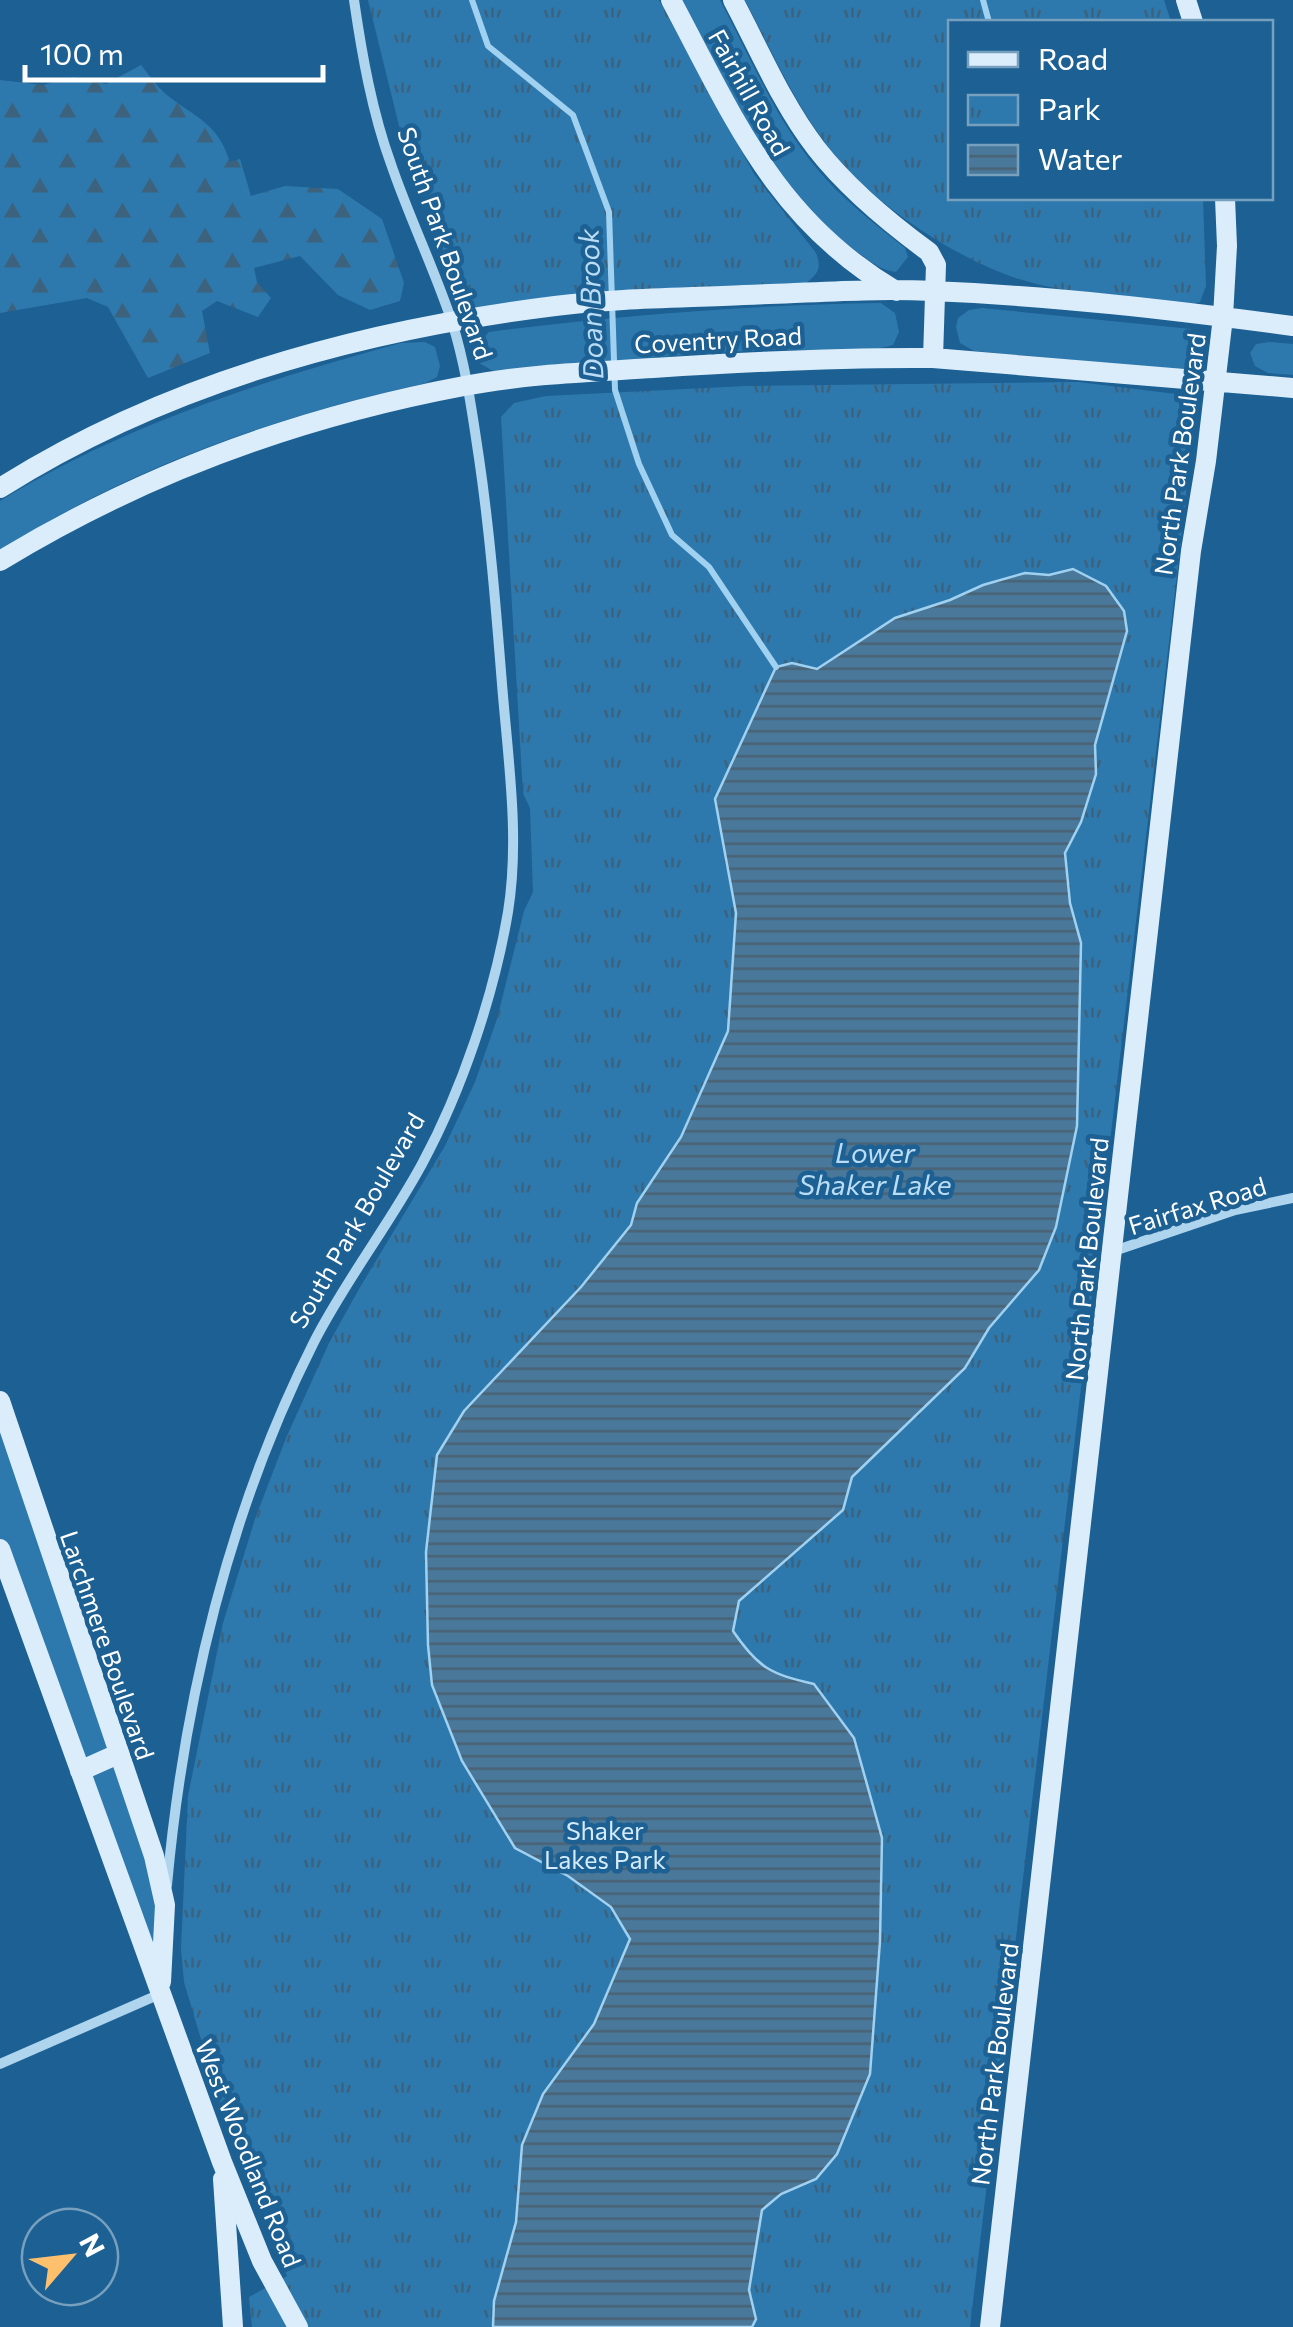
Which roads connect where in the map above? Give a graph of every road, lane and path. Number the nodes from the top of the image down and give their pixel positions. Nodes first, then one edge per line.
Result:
1 (354, 0) edge
2 (671, 0) edge
3 (732, 0) edge
4 (1225, 200) edge
5 (893, 290) junction
6 (934, 300) junction
7 (1222, 317) junction
8 (452, 322) junction
9 (1293, 326) edge
10 (933, 358) junction
11 (1216, 383) junction
12 (468, 385) junction
13 (1293, 388) edge
14 (0, 488) edge
15 (0, 561) edge
16 (1293, 1198) edge
17 (1112, 1252) junction
18 (0, 1401) edge
19 (0, 1549) edge
20 (6, 1586) edge
21 (118, 1754) junction
22 (80, 1771) junction
23 (165, 1905) junction
24 (160, 1994) junction
25 (0, 2064) edge
26 (222, 2162) junction
27 (233, 2327) edge
28 (298, 2327) edge
29 (990, 2327) edge

1 - 8 street, South Park Boulevard
2 - 5 street, Fairhill Road
3 - 6 street, Fairhill Road
4 - 7 street, North Park Boulevard
5 - 6 street, Coventry Road
5 - 8 street, Coventry Road
6 - 7 street, Coventry Road
6 - 10 street, Fairhill Road
7 - 9 street, Coventry Road
7 - 11 street, North Park Boulevard
8 - 12 street, South Park Boulevard
8 - 14 street, Coventry Road
10 - 11 street, Coventry Road
10 - 12 street, Coventry Road
11 - 13 street, Coventry Road
11 - 17 street, North Park Boulevard
12 - 15 street, Coventry Road
12 - 23 street, South Park Boulevard
16 - 17 street, Fairfax Road
17 - 29 street, North Park Boulevard
18 - 21 street, Larchmere Boulevard
19 - 20 street
20 - 22 street
21 - 22 street
21 - 23 street, Larchmere Boulevard
22 - 24 street
23 - 24 street, South Park Boulevard
24 - 25 street
24 - 26 street, West Woodland Road
26 - 27 street
26 - 28 street, West Woodland Road

